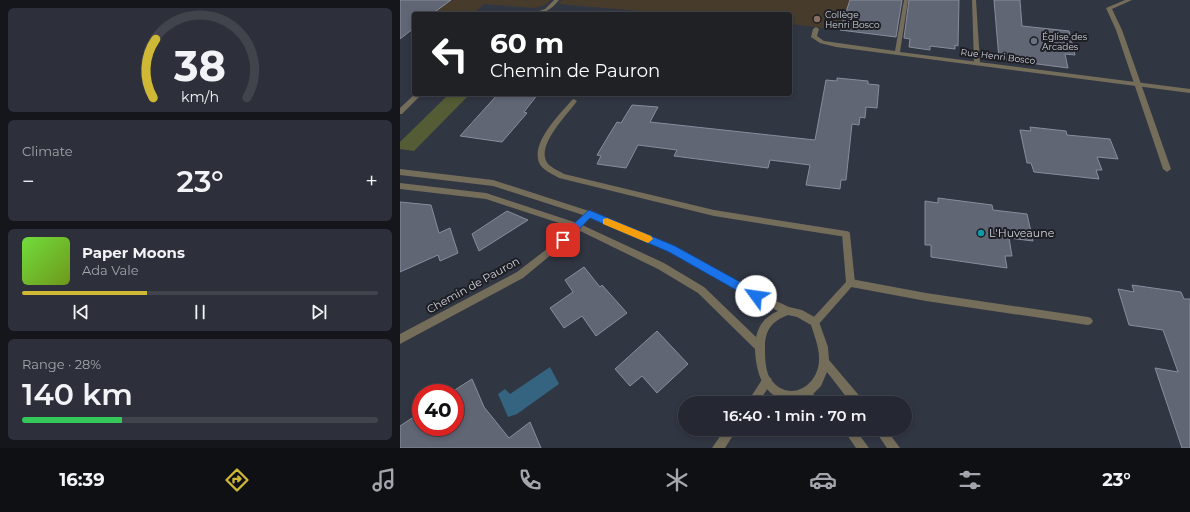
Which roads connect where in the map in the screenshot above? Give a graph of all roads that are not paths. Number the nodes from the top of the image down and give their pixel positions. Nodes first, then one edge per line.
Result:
1 (557, 0) edge
2 (906, 0) edge
3 (974, 0) edge
4 (1130, 0) edge
5 (540, 12) edge
6 (816, 29) dead end
7 (897, 53) junction
8 (977, 63) junction
9 (1138, 84) junction
10 (1190, 91) edge
11 (417, 96) edge
12 (574, 101) dead end
13 (400, 112) edge
14 (1167, 169) dead end
15 (400, 172) edge
16 (400, 186) edge
17 (589, 214) junction
18 (577, 226) junction
19 (851, 283) junction
20 (788, 311) junction
21 (1088, 321) dead end
22 (814, 322) junction
23 (400, 339) edge
24 (759, 346) junction
25 (824, 362) junction
26 (767, 382) junction
27 (805, 394) junction
28 (757, 396) edge
29 (807, 396) edge
30 (852, 396) edge
31 (727, 436) edge
32 (854, 436) edge
33 (885, 436) edge
34 (718, 448) edge
35 (863, 448) edge
36 (894, 448) edge

1 - 5 street
2 - 7 street
3 - 8 street
4 - 9 street
6 - 7 street, Rue Henri Bosco
7 - 8 street, Rue Henri Bosco
8 - 9 street, Rue Henri Bosco
9 - 10 street, Rue Henri Bosco
9 - 14 street
11 - 13 street
12 - 19 street
15 - 17 street
16 - 18 street
17 - 18 street, Chemin de Pauron
17 - 20 street
18 - 23 street, Chemin de Pauron
18 - 24 street
19 - 21 street
19 - 22 street
20 - 22 street
20 - 24 street
22 - 25 street
24 - 26 street
25 - 27 street
25 - 30 street
26 - 27 street
26 - 28 street
27 - 29 street
31 - 34 street
32 - 35 street
33 - 36 street

